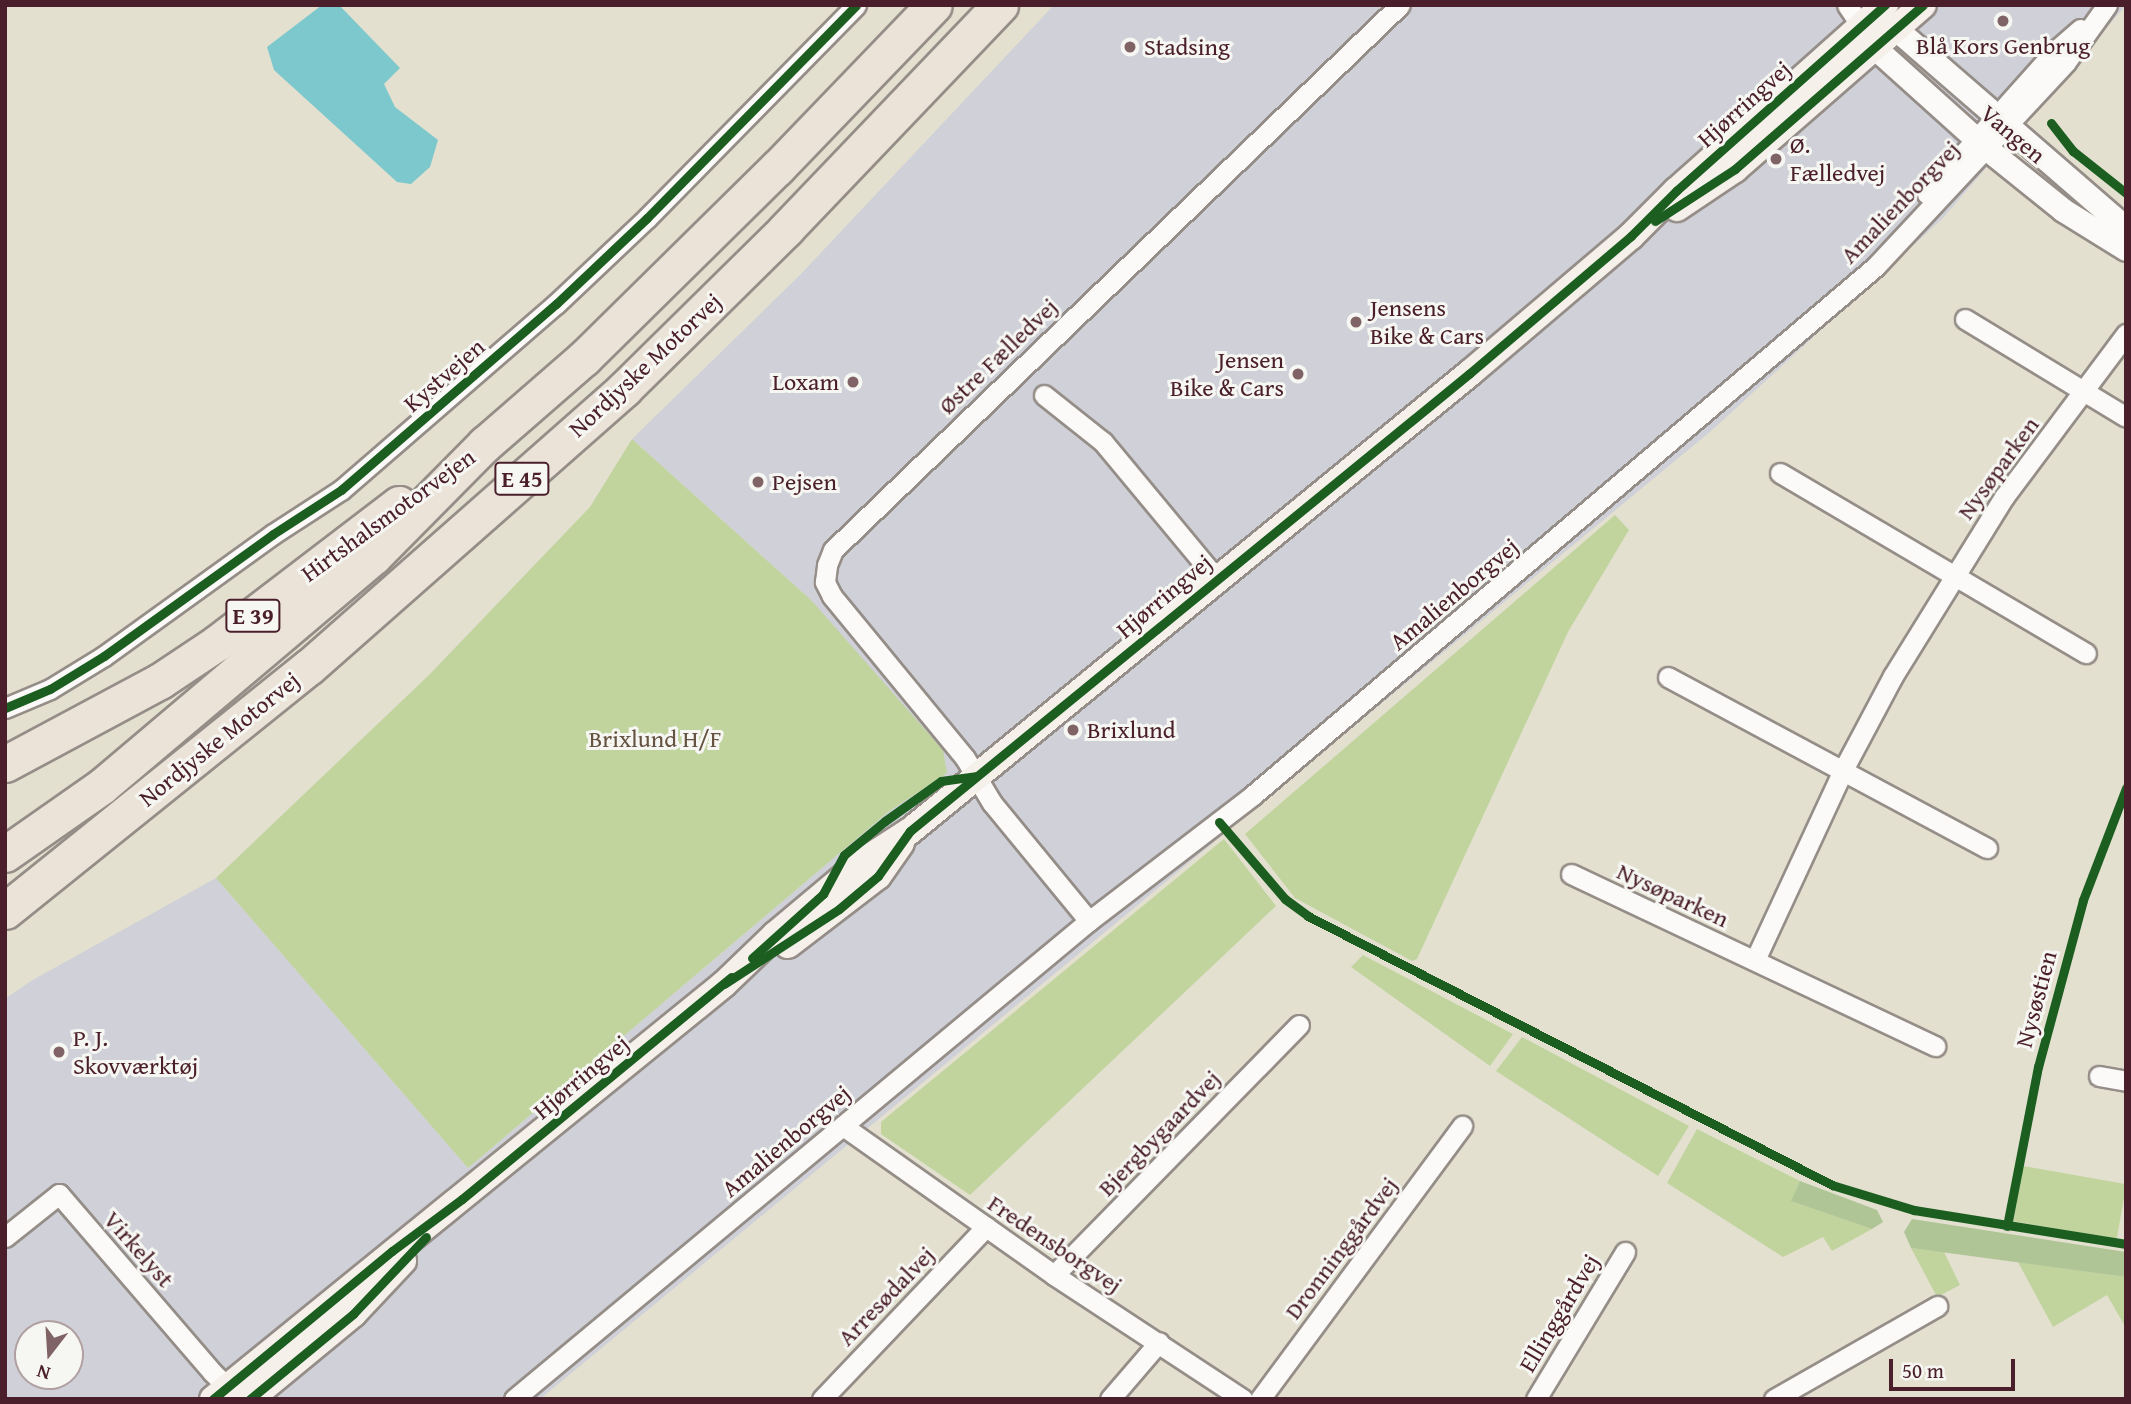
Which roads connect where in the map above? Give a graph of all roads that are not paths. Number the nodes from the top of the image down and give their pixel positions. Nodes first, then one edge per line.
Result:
1 (856, 5) edge
2 (934, 5) edge
3 (1000, 5) edge
4 (1400, 5) edge
5 (1923, 5) edge
6 (2103, 9) edge
7 (1870, 19) edge
8 (2000, 122) junction
9 (1981, 143) junction
10 (2126, 228) edge
11 (2126, 249) edge
12 (1965, 319) dead end
13 (2126, 334) edge
14 (2084, 392) junction
15 (1044, 395) dead end
16 (2126, 417) edge
17 (485, 444) junction
18 (1780, 473) dead end
19 (1954, 575) junction
20 (1216, 578) junction
21 (2086, 653) dead end
22 (1668, 677) dead end
23 (5, 708) edge
24 (5, 764) edge
25 (1843, 770) junction
26 (976, 776) junction
27 (1987, 848) dead end
28 (5, 854) edge
29 (1571, 873) dead end
30 (5, 911) edge
31 (1089, 921) junction
32 (1755, 960) junction
33 (1299, 1025) dead end
34 (1936, 1045) dead end
35 (2099, 1076) dead end
36 (2126, 1081) edge
37 (843, 1126) junction
38 (1462, 1126) dead end
39 (986, 1227) junction
40 (5, 1237) edge
41 (1625, 1252) dead end
42 (1054, 1275) junction
43 (1937, 1306) dead end
44 (1158, 1342) junction
45 (232, 1396) edge
46 (514, 1399) edge
47 (822, 1399) edge
48 (1110, 1399) edge
49 (1243, 1399) edge
50 (1260, 1399) edge
51 (1536, 1399) edge
52 (1774, 1399) edge

1 - 23 street, Kystvejen
2 - 17 highway, Nordjyske Motorvej / E 45
3 - 30 highway, Nordjyske Motorvej / E 45
4 - 26 street, Østre Fælledvej
5 - 7 main road, Hjørringvej
6 - 8 street, Amalienborgvej
7 - 8 street, Vangen
7 - 9 street, Vangen
7 - 20 main road, Hjørringvej
8 - 9 street, Amalienborgvej
8 - 10 street, Vangen
9 - 11 street, Vangen
9 - 31 street, Amalienborgvej
12 - 14 street
13 - 14 street, Nysøparken
14 - 16 street
14 - 19 street, Nysøparken
15 - 20 street
17 - 24 highway, Hirtshalsmotorvejen / E 39
17 - 28 highway, E 45
18 - 19 street
19 - 21 street
19 - 25 street, Nysøparken
20 - 26 main road, Hjørringvej
22 - 25 street
25 - 27 street
25 - 32 street, Nysøparken
26 - 31 street
26 - 45 main road, Hjørringvej
29 - 32 street, Nysøparken
31 - 37 street, Amalienborgvej
32 - 34 street, Nysøparken
33 - 42 street, Bjergbygaardvej
35 - 36 street
37 - 39 street, Fredensborgvej
37 - 46 street, Amalienborgvej
38 - 50 street, Dronninggårdvej
39 - 42 street, Fredensborgvej
39 - 47 street, Arresødalvej
40 - 45 street, Virkelyst
41 - 51 street, Ellinggårdvej
42 - 44 street, Fredensborgvej
43 - 52 street
44 - 48 street
44 - 49 street, Fredensborgvej

